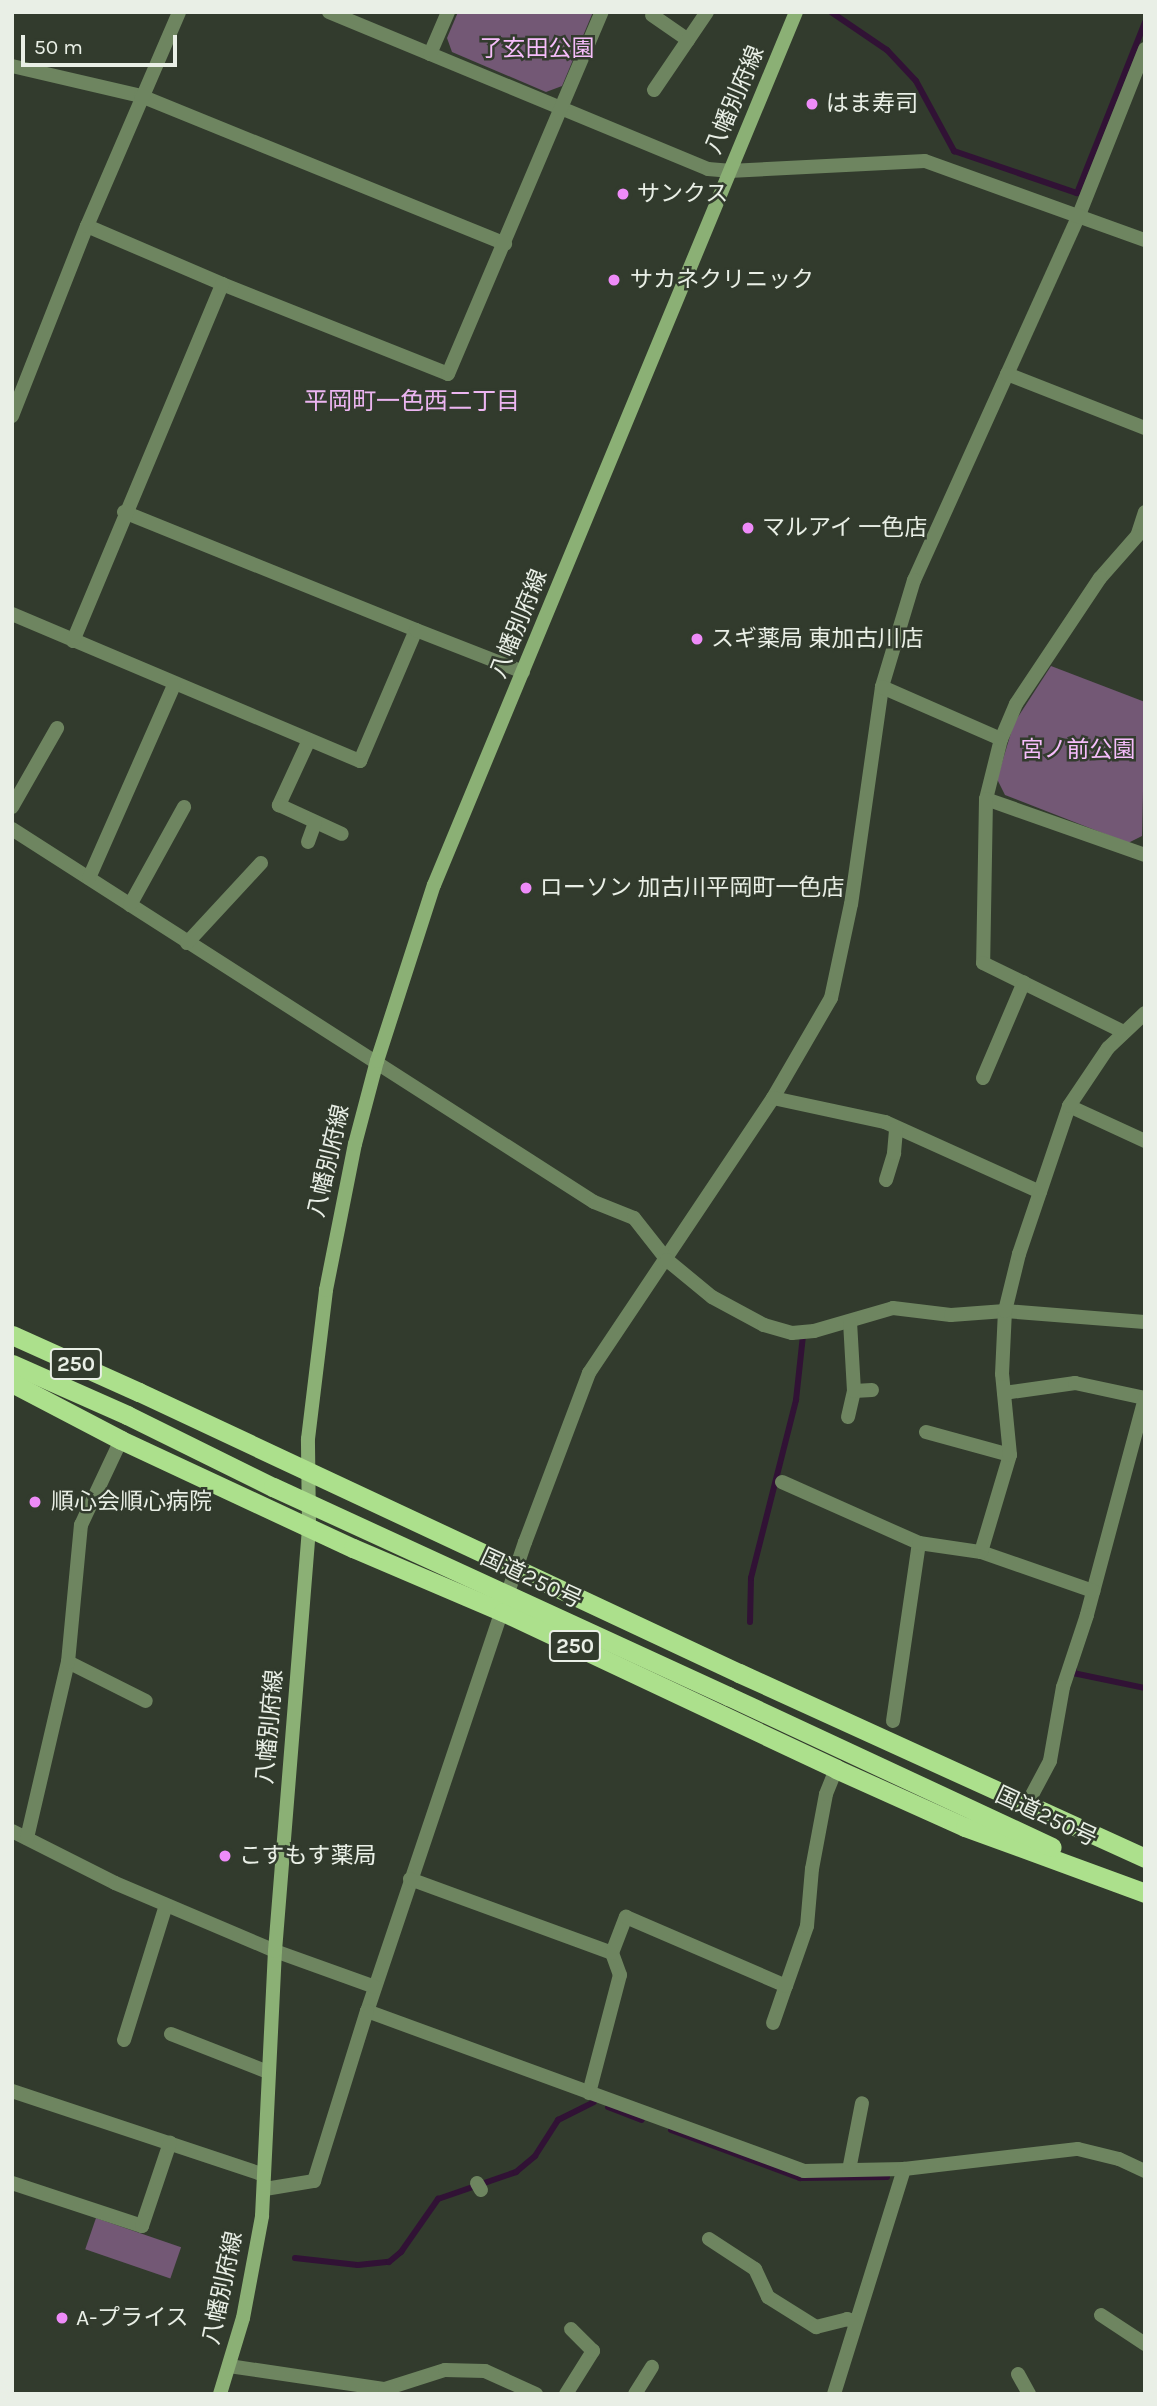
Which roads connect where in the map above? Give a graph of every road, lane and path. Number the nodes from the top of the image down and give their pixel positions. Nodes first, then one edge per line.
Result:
1 (179, 12) edge
2 (329, 12) edge
3 (448, 12) edge
4 (602, 12) edge
5 (706, 12) edge
6 (796, 12) edge
7 (652, 15) dead end
8 (688, 40) junction
9 (1145, 49) edge
10 (430, 54) junction
11 (12, 66) edge
12 (654, 90) dead end
13 (141, 96) junction
14 (561, 109) junction
15 (729, 171) junction
16 (1079, 215) junction
17 (87, 226) junction
18 (1145, 240) edge
19 (505, 244) junction
20 (222, 284) junction
21 (1007, 374) junction
22 (12, 416) edge
23 (1145, 428) edge
24 (124, 512) junction
25 (1145, 512) edge
26 (12, 614) edge
27 (416, 630) junction
28 (73, 641) junction
29 (523, 672) junction
30 (174, 685) junction
31 (882, 687) junction
32 (57, 729) dead end
33 (1001, 738) junction
34 (309, 740) junction
35 (986, 799) junction
36 (12, 807) edge
37 (184, 807) dead end
38 (315, 823) junction
39 (12, 829) edge
40 (342, 834) dead end
41 (307, 842) dead end
42 (1145, 855) edge
43 (261, 863) dead end
44 (89, 878) junction
45 (130, 905) junction
46 (187, 943) junction
47 (1024, 982) junction
48 (1145, 1013) edge
49 (1122, 1031) junction
50 (377, 1061) junction
51 (983, 1078) dead end
52 (773, 1098) junction
53 (1069, 1106) junction
54 (896, 1128) junction
55 (1145, 1141) edge
56 (886, 1180) dead end
57 (1040, 1192) junction
58 (667, 1260) junction
59 (1006, 1311) junction
60 (850, 1322) junction
61 (1145, 1322) edge
62 (12, 1335) edge
63 (12, 1364) edge
64 (12, 1383) edge
65 (872, 1390) dead end
66 (854, 1391) junction
67 (1004, 1393) junction
68 (848, 1417) dead end
69 (926, 1432) dead end
70 (121, 1440) junction
71 (1010, 1455) junction
72 (782, 1482) dead end
73 (309, 1527) junction
74 (919, 1543) junction
75 (981, 1552) junction
76 (1093, 1591) junction
77 (503, 1612) junction
78 (68, 1662) junction
79 (146, 1701) dead end
80 (893, 1721) dead end
81 (836, 1769) junction
82 (1031, 1796) dead end
83 (12, 1831) edge
84 (27, 1838) junction
85 (1145, 1858) edge
86 (410, 1879) junction
87 (1145, 1891) edge
88 (166, 1905) junction
89 (275, 1951) junction
90 (612, 1952) junction
91 (786, 1986) junction
92 (376, 1987) junction
93 (367, 2011) junction
94 (773, 2023) dead end
95 (171, 2034) dead end
96 (124, 2040) dead end
97 (268, 2071) junction
98 (12, 2091) edge
99 (589, 2093) junction
100 (862, 2103) dead end
101 (170, 2143) junction
102 (904, 2169) junction
103 (849, 2170) junction
104 (1145, 2171) edge
105 (262, 2174) junction
106 (12, 2183) edge
107 (265, 2189) junction
108 (709, 2239) dead end
109 (1101, 2315) dead end
110 (856, 2322) junction
111 (570, 2329) dead end
112 (1145, 2343) edge
113 (229, 2366) junction
114 (652, 2367) dead end
115 (1018, 2374) dead end
116 (220, 2394) edge
117 (536, 2394) edge
118 (566, 2394) edge
119 (635, 2394) edge
120 (834, 2394) edge
121 (1029, 2394) edge

1 - 13 street
2 - 10 street
3 - 10 street
4 - 14 street
5 - 8 street
6 - 15 main road, 八幡別府線
7 - 8 street
8 - 12 street
9 - 16 street
10 - 14 street
11 - 13 street
13 - 17 street
13 - 19 street
14 - 15 street
14 - 19 street
15 - 16 street
15 - 29 main road, 八幡別府線
16 - 18 street
16 - 21 street
17 - 20 street
17 - 22 street
19 - 20 street
20 - 24 street
21 - 23 street
21 - 31 street
24 - 27 street
24 - 28 street
25 - 33 street
26 - 28 street
27 - 29 street
27 - 34 street
28 - 30 street
29 - 50 main road, 八幡別府線
30 - 34 street
30 - 44 street
31 - 33 street
31 - 52 street
32 - 36 street
33 - 35 street
34 - 38 street
35 - 42 street
35 - 47 street
37 - 45 street
38 - 40 street
38 - 41 street
39 - 44 street
43 - 46 street
44 - 45 street
45 - 46 street
46 - 50 street
47 - 49 street
47 - 51 street
48 - 49 street
49 - 53 street
50 - 58 street
50 - 73 main road, 八幡別府線
52 - 54 street
52 - 58 street
53 - 55 street
53 - 57 street
54 - 56 street
54 - 57 street
57 - 59 street
58 - 60 street
58 - 77 street
59 - 60 street
59 - 61 street
59 - 67 street
60 - 66 street
62 - 85 highway, 国道250号 / 250, bridge
63 - 87 highway, 国道250号 / 250, bridge
64 - 70 highway, 250
65 - 66 street
66 - 68 street
67 - 71 street
67 - 76 street
69 - 71 street
70 - 73 highway, 250
70 - 78 street
71 - 75 street
72 - 74 street
73 - 77 highway, 250
73 - 89 main road, 八幡別府線
74 - 75 street
74 - 80 street
75 - 76 street
76 - 82 street
77 - 81 highway, 250
77 - 86 street
78 - 79 street
78 - 84 street
81 - 87 highway, 250
81 - 91 street
83 - 84 street
84 - 88 street
86 - 90 street
86 - 92 street
88 - 89 street
88 - 96 street
89 - 92 street
89 - 97 main road, 八幡別府線
90 - 91 street
90 - 99 street
91 - 94 street
92 - 93 street
93 - 99 street
93 - 107 street
95 - 97 street
97 - 105 main road, 八幡別府線
98 - 101 street
99 - 103 street
100 - 103 street
101 - 105 street
101 - 106 street
102 - 103 street
102 - 104 street
102 - 110 street
105 - 107 main road, 八幡別府線
107 - 113 main road, 八幡別府線
108 - 110 street
109 - 112 street
110 - 120 street
111 - 118 street
113 - 116 main road, 八幡別府線
113 - 117 street
114 - 119 street
115 - 121 street

